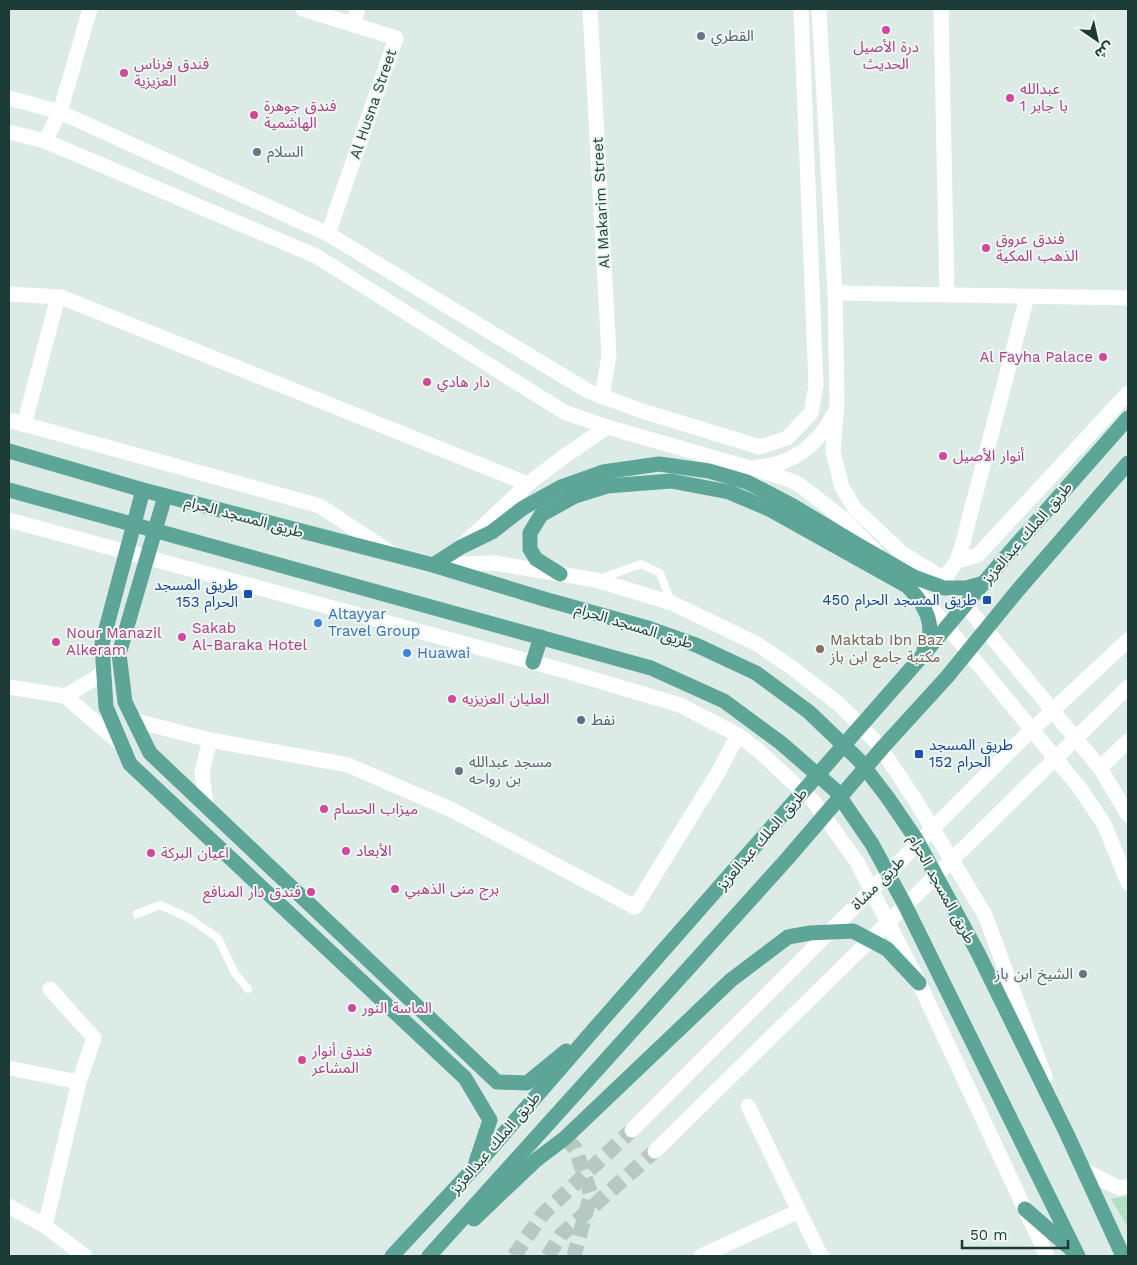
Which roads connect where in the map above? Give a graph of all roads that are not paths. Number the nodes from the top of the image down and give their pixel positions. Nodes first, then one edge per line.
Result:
1 (90, 9) edge
2 (303, 9) edge
3 (358, 9) edge
4 (590, 9) edge
5 (801, 9) edge
6 (819, 9) edge
7 (941, 9) edge
8 (353, 24) junction
9 (9, 98) edge
10 (60, 112) junction
11 (9, 132) edge
12 (45, 141) junction
13 (328, 234) junction
14 (835, 293) junction
15 (9, 294) edge
16 (947, 294) junction
17 (1027, 296) junction
18 (58, 297) junction
19 (1128, 298) edge
20 (1128, 393) edge
21 (602, 397) junction
22 (837, 404) junction
23 (1128, 418) edge
24 (9, 420) edge
25 (24, 425) junction
26 (607, 427) junction
27 (9, 451) edge
28 (1128, 463) edge
29 (748, 467) junction
30 (605, 480) junction
31 (528, 484) junction
32 (9, 490) edge
33 (143, 490) junction
34 (166, 496) junction
35 (9, 520) edge
36 (134, 524) junction
37 (155, 530) junction
38 (461, 547) junction
39 (126, 552) junction
40 (394, 556) junction
41 (147, 558) junction
42 (957, 561) junction
43 (433, 565) junction
44 (560, 574) junction
45 (944, 579) junction
46 (596, 580) junction
47 (984, 583) junction
48 (672, 603) junction
49 (541, 637) junction
50 (1128, 640) edge
51 (923, 655) junction
52 (533, 662) junction
53 (104, 673) junction
54 (1128, 686) edge
55 (9, 687) edge
56 (65, 696) junction
57 (136, 722) junction
58 (738, 735) junction
59 (210, 740) junction
60 (1128, 740) edge
61 (122, 745) junction
62 (1100, 768) junction
63 (206, 805) junction
64 (1128, 815) edge
65 (1128, 883) edge
66 (137, 914) dead end
67 (919, 983) junction
68 (50, 989) dead end
69 (248, 989) dead end
70 (597, 1026) junction
71 (9, 1068) edge
72 (79, 1082) junction
73 (748, 1106) dead end
74 (632, 1130) tunnel mouth
75 (1066, 1132) junction
76 (655, 1151) tunnel mouth
77 (474, 1168) junction
78 (1083, 1170) junction
79 (1128, 1186) edge
80 (9, 1206) edge
81 (1025, 1209) junction
82 (798, 1211) junction
83 (45, 1226) junction
84 (1078, 1255) edge
85 (85, 1256) edge
86 (392, 1256) edge
87 (429, 1256) edge
88 (435, 1256) edge
89 (704, 1256) edge
90 (821, 1256) edge
91 (1047, 1256) edge
92 (1124, 1256) edge

1 - 10 street
2 - 8 street, Al Husna Street
3 - 8 street
4 - 21 street, Al Makarim Street
5 - 21 street
6 - 14 street
7 - 16 street
8 - 13 street, Al Husna Street
9 - 10 street
10 - 12 street
10 - 13 street
11 - 12 street
12 - 26 street
13 - 21 street
14 - 16 street
14 - 22 street
15 - 18 street
16 - 17 street
17 - 19 street
17 - 42 street
18 - 25 street
18 - 31 street
20 - 42 street
22 - 29 street
22 - 45 street
23 - 47 main road, طريق الملك عبدالعزيز
24 - 25 street
25 - 40 street
26 - 29 street
26 - 31 street
27 - 33 main road, طريق المسجد الحرام
28 - 87 main road, طريق الملك عبدالعزيز
29 - 65 street
30 - 38 main road
30 - 44 main road
30 - 47 main road
30 - 51 main road
31 - 38 street
32 - 36 main road
33 - 34 main road, طريق المسجد الحرام
33 - 36 main road
34 - 37 main road
34 - 40 main road, طريق المسجد الحرام
35 - 39 street
36 - 37 main road
36 - 39 main road
37 - 41 main road
37 - 49 main road
38 - 43 main road
39 - 41 street
39 - 53 main road
40 - 43 main road, طريق المسجد الحرام
41 - 52 street
41 - 57 main road
42 - 45 street
43 - 44 street
43 - 75 main road, طريق المسجد الحرام
44 - 46 street
45 - 62 street
46 - 48 street
46 - 48 lane
47 - 51 main road, طريق الملك عبدالعزيز
48 - 75 street
49 - 52 main road
49 - 84 main road
50 - 74 street, طريق مشاة
51 - 70 main road, طريق الملك عبدالعزيز
52 - 58 street
53 - 56 street
53 - 61 main road
54 - 76 street
55 - 56 street
56 - 61 street
57 - 59 street
57 - 63 main road
58 - 59 street
58 - 67 street
59 - 63 street
60 - 62 street
61 - 77 main road
62 - 64 street
63 - 70 main road
66 - 69 lane
67 - 81 street
67 - 88 main road
68 - 72 street
70 - 77 main road, طريق الملك عبدالعزيز
71 - 72 street
72 - 83 street
73 - 82 street
75 - 78 main road, طريق المسجد الحرام
77 - 86 main road, طريق الملك عبدالعزيز
78 - 79 street
78 - 92 main road, طريق المسجد الحرام
80 - 83 street
81 - 84 main road
81 - 91 street
82 - 89 street
82 - 90 street
83 - 85 street

